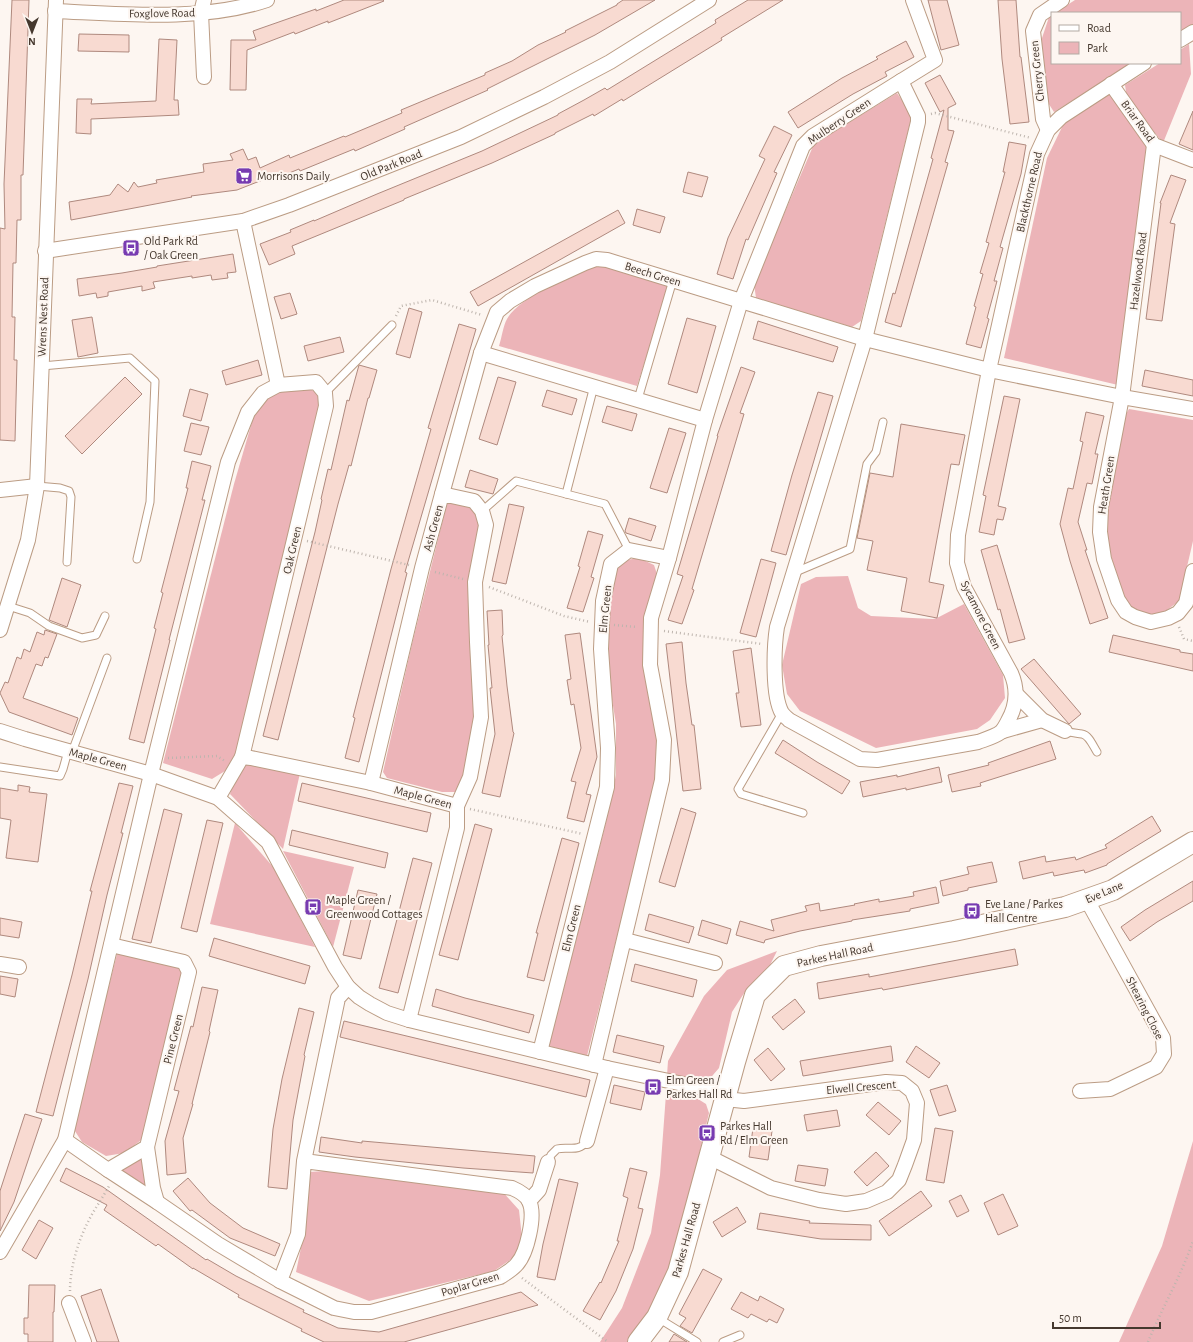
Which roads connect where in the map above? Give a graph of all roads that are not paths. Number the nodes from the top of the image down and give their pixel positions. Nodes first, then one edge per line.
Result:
1 (267, 0) edge
2 (709, 0) edge
3 (913, 0) edge
4 (1062, 0) edge
5 (55, 6) edge
6 (203, 6) edge
7 (1193, 32) edge
8 (1181, 39) edge
9 (1142, 64) edge
10 (204, 77) dead end
11 (901, 81) junction
12 (1111, 84) junction
13 (1045, 135) junction
14 (1154, 145) junction
15 (1193, 160) edge
16 (243, 221) junction
17 (46, 251) junction
18 (673, 280) junction
19 (740, 300) junction
20 (392, 325) road end
21 (865, 338) junction
22 (481, 353) junction
23 (42, 366) junction
24 (990, 370) junction
25 (278, 385) junction
26 (594, 386) junction
27 (325, 392) junction
28 (1122, 397) junction
29 (638, 399) junction
30 (1193, 409) edge
31 (705, 420) junction
32 (883, 422) dead end
33 (37, 486) junction
34 (0, 490) edge
35 (442, 494) junction
36 (566, 494) junction
37 (482, 511) junction
38 (629, 550) junction
39 (669, 558) junction
40 (137, 559) dead end
41 (67, 562) dead end
42 (1193, 571) edge
43 (793, 573) junction
44 (8, 606) junction
45 (105, 616) dead end
46 (0, 630) edge
47 (106, 658) dead end
48 (1016, 694) junction
49 (782, 713) junction
50 (1042, 720) junction
51 (0, 730) edge
52 (1003, 731) junction
53 (1065, 732) joint
54 (70, 752) junction
55 (1097, 752) dead end
56 (239, 763) junction
57 (0, 767) edge
58 (151, 774) junction
59 (371, 783) junction
60 (218, 798) junction
61 (457, 806) junction
62 (803, 813) dead end
63 (1193, 842) edge
64 (1087, 900) junction
65 (1006, 920) joint
66 (625, 940) junction
67 (111, 945) junction
68 (715, 963) dead end
69 (0, 964) edge
70 (19, 967) dead end
71 (348, 987) junction
72 (409, 1020) junction
73 (540, 1052) junction
74 (601, 1067) junction
75 (1080, 1091) dead end
76 (726, 1096) junction
77 (65, 1140) junction
78 (587, 1141) joint
79 (146, 1147) junction
80 (709, 1158) junction
81 (304, 1161) junction
82 (548, 1162) joint
83 (112, 1172) junction
84 (529, 1200) junction
85 (157, 1202) junction
86 (0, 1251) edge
87 (280, 1281) junction
88 (69, 1303) road end
89 (657, 1317) junction
90 (740, 1335) dead end
91 (84, 1342) edge
92 (638, 1342) edge
93 (697, 1342) edge
94 (723, 1342) edge

1 - 6 street, Foxglove Road
2 - 16 street, Old Park Road
3 - 11 street, Mulberry Green
4 - 13 street, Cherry Green
5 - 6 street, Foxglove Road
5 - 17 street, Wrens Nest Road
6 - 10 street
7 - 8 street
9 - 12 street, Blackthorne Road
11 - 19 street, Mulberry Green
11 - 21 street
12 - 13 street, Blackthorne Road
12 - 14 street, Briar Road
13 - 24 street, Blackthorne Road
14 - 15 street, Briar Road
14 - 28 street, Hazelwood Road
16 - 17 street, Old Park Road
16 - 25 street
17 - 23 street, Wrens Nest Road
18 - 19 street, Beech Green
18 - 22 street, Beech Green
18 - 29 lane
19 - 21 street
19 - 31 street
20 - 27 lane
21 - 24 street
21 - 43 street
22 - 26 street
22 - 35 street, Beech Green
23 - 33 street, Wrens Nest Road
23 - 40 lane
24 - 28 street
24 - 48 street, Sycamore Green
25 - 27 street
25 - 58 street
26 - 29 street
26 - 36 lane
27 - 56 street, Oak Green
28 - 30 street
28 - 42 street, Heath Green
29 - 31 street
31 - 39 street
32 - 43 lane
33 - 34 street
33 - 41 lane
33 - 44 street, Wrens Nest Road
35 - 37 street, Ash Green
35 - 59 street, Ash Green
36 - 37 lane
36 - 38 lane
37 - 61 street
38 - 39 street
38 - 73 street, Elm Green
39 - 66 street
43 - 49 street
44 - 45 lane
44 - 46 street, Wrens Nest Road
47 - 54 lane
48 - 50 street
48 - 52 street, Sycamore Green
49 - 52 street
49 - 62 lane
50 - 52 street
50 - 53 street
51 - 54 street, Maple Green
53 - 55 lane
54 - 57 lane
54 - 58 street, Maple Green
56 - 59 street, Maple Green
56 - 60 street
58 - 60 street, Maple Green
58 - 67 street
59 - 61 street, Maple Green
60 - 71 street, Maple Green
61 - 72 street, Maple Green
63 - 64 street, Eve Lane
64 - 65 street, Eve Lane
64 - 75 street, Shearing Close
65 - 76 street, Parkes Hall Road
66 - 68 street
66 - 74 street
67 - 77 street
67 - 79 street, Pine Green
69 - 70 street
71 - 72 street, Maple Green
71 - 81 street
72 - 73 street, Maple Green
73 - 74 street
74 - 76 street
74 - 78 street
76 - 80 street, Parkes Hall Road
76 - 80 street, Elwell Crescent
77 - 83 street
77 - 86 street
78 - 82 lane
79 - 83 street
79 - 85 street
80 - 89 street, Parkes Hall Road
81 - 84 street
81 - 87 street
82 - 84 street
83 - 85 street
84 - 87 street, Poplar Green
85 - 87 street
88 - 91 street
89 - 92 street, Parkes Hall Road
89 - 93 lane
90 - 94 lane

